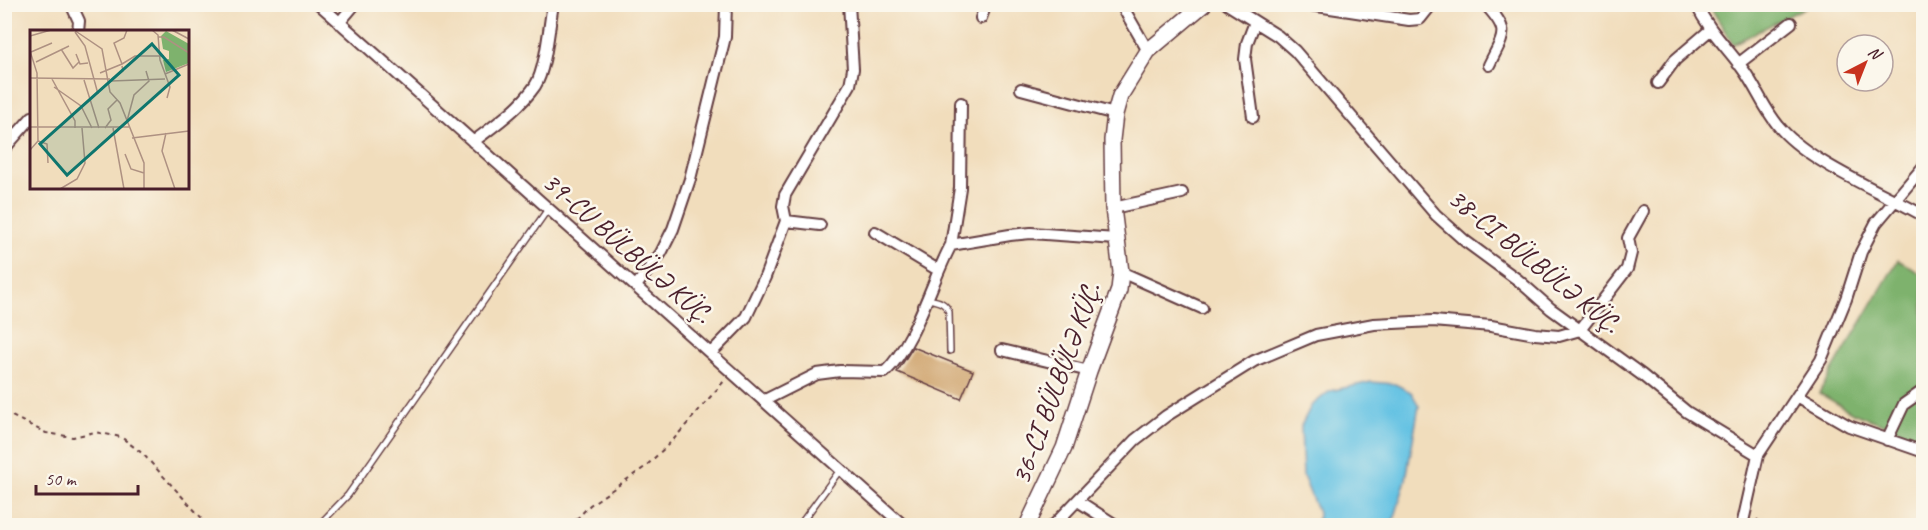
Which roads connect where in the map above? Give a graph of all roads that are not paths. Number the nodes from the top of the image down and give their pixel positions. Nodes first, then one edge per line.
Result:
1 (71, 4) edge
2 (319, 4) edge
3 (355, 4) edge
4 (553, 4) edge
5 (726, 4) edge
6 (849, 4) edge
7 (986, 4) edge
8 (1121, 4) edge
9 (1204, 4) edge
10 (1304, 4) edge
11 (1432, 4) edge
12 (1485, 4) edge
13 (1696, 4) edge
14 (1228, 5) edge
15 (981, 18) dead end
16 (1255, 22) junction
17 (339, 23) junction
18 (1791, 23) dead end
19 (78, 30) edge
20 (1710, 30) junction
21 (1148, 51) junction
22 (1738, 64) junction
23 (1489, 65) dead end
24 (1658, 83) dead end
25 (1021, 89) dead end
26 (961, 103) dead end
27 (1115, 114) junction
28 (1253, 117) dead end
29 (30, 119) edge
30 (473, 142) junction
31 (4, 149) edge
32 (1923, 166) edge
33 (1182, 193) dead end
34 (1896, 200) junction
35 (1113, 208) junction
36 (548, 209) junction
37 (1643, 211) dead end
38 (1923, 216) edge
39 (786, 221) junction
40 (820, 225) dead end
41 (875, 232) dead end
42 (1116, 239) junction
43 (951, 245) junction
44 (938, 270) junction
45 (1121, 272) junction
46 (636, 286) junction
47 (926, 299) junction
48 (1202, 308) dead end
49 (1580, 330) junction
50 (1002, 350) dead end
51 (950, 351) dead end
52 (712, 352) junction
53 (1089, 371) junction
54 (1923, 390) edge
55 (1797, 396) junction
56 (765, 400) junction
57 (1887, 440) junction
58 (1923, 452) edge
59 (1758, 455) junction
60 (841, 469) junction
61 (1078, 501) junction
62 (318, 525) edge
63 (799, 525) edge
64 (904, 525) edge
65 (1029, 525) edge
66 (1053, 525) edge
67 (1117, 525) edge
68 (1742, 525) edge

1 - 19 street
2 - 17 street, 39-CU BÜLBÜLƏ KÜÇ.
3 - 17 street
4 - 30 street
5 - 46 street
6 - 39 street
7 - 15 street
8 - 21 street
9 - 21 street
10 - 11 street
12 - 23 street
13 - 20 street
14 - 16 street, 38-CI BÜLBÜLƏ KÜÇ.
16 - 28 street
16 - 49 street, 38-CI BÜLBÜLƏ KÜÇ.
17 - 30 street, 39-CU BÜLBÜLƏ KÜÇ.
18 - 22 street
20 - 22 street
20 - 24 street
21 - 27 street
22 - 34 street
25 - 27 street
26 - 43 street
27 - 35 street
29 - 31 street
30 - 36 street, 39-CU BÜLBÜLƏ KÜÇ.
32 - 34 street
33 - 35 street
34 - 38 street
34 - 55 street
35 - 42 street
36 - 46 street, 39-CU BÜLBÜLƏ KÜÇ.
36 - 62 lane
37 - 49 street
39 - 40 street
39 - 52 street
41 - 44 street
42 - 43 street
42 - 45 street
43 - 44 street
44 - 47 street
45 - 48 street
45 - 53 street
46 - 52 street, 39-CU BÜLBÜLƏ KÜÇ.
47 - 51 lane
47 - 56 street
49 - 59 street, 38-CI BÜLBÜLƏ KÜÇ.
49 - 61 street
50 - 53 street
52 - 56 street, 39-CU BÜLBÜLƏ KÜÇ.
53 - 65 street
54 - 57 street
55 - 57 street
55 - 59 street
56 - 60 street, 39-CU BÜLBÜLƏ KÜÇ.
57 - 58 street
59 - 68 street
60 - 63 lane
60 - 64 street, 39-CU BÜLBÜLƏ KÜÇ.
61 - 66 street
61 - 67 street

